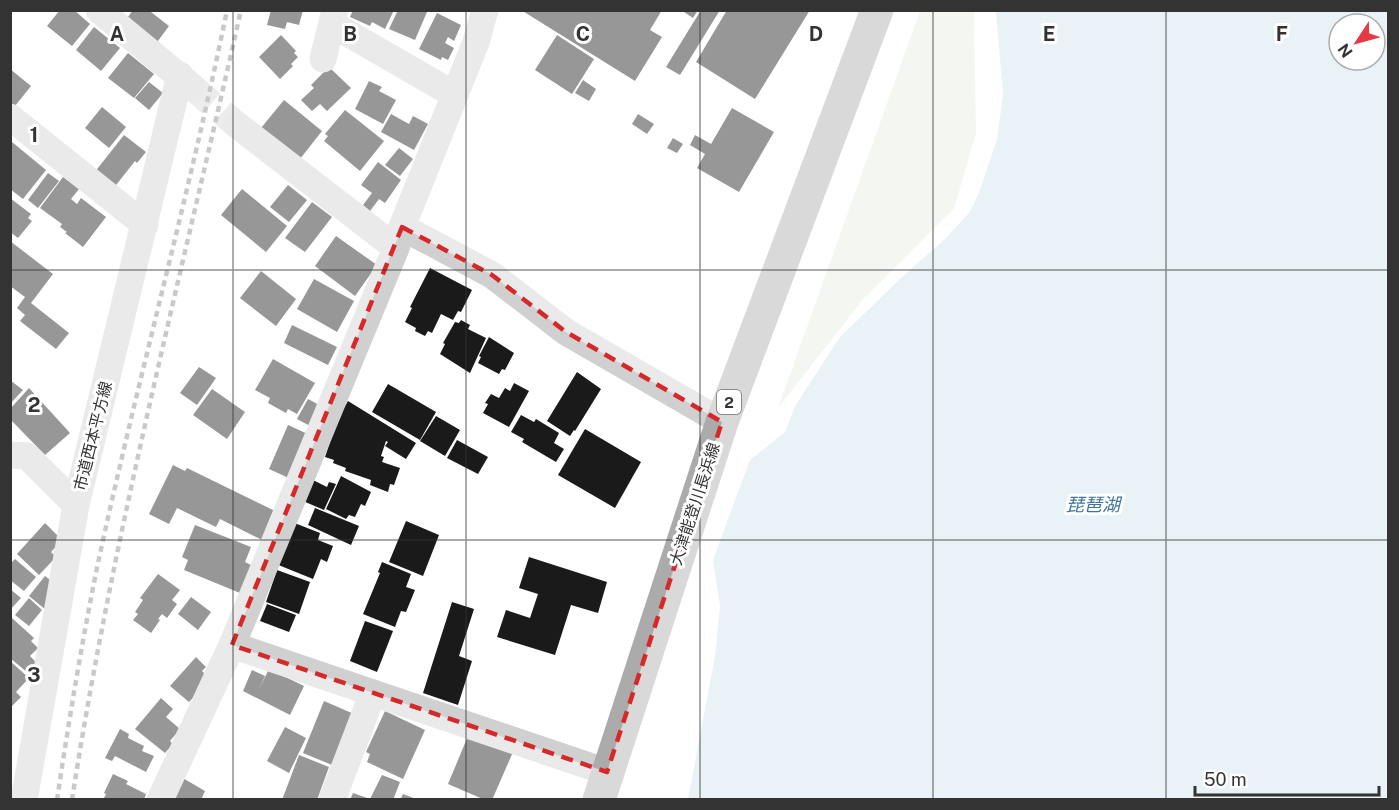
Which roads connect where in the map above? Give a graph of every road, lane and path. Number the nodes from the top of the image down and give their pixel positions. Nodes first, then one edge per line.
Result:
1 (99, 10) edge
2 (485, 10) edge
3 (877, 10) edge
4 (333, 17) edge
5 (323, 59) dead end
6 (455, 95) junction
7 (10, 117) edge
8 (237, 125) tunnel mouth
9 (145, 225) junction
10 (399, 238) junction
11 (722, 422) junction
12 (10, 455) edge
13 (76, 505) junction
14 (232, 645) junction
15 (373, 693) junction
16 (603, 786) edge
17 (24, 800) edge
18 (160, 800) edge
19 (332, 800) edge

1 - 9 street, 市道西本平方線
2 - 6 street
3 - 11 main road, 大津能登川長浜線 / 2
4 - 5 street
4 - 6 street
6 - 10 street
7 - 9 street
8 - 10 street
9 - 13 street, 市道西本平方線
10 - 11 street
10 - 14 street
11 - 16 main road, 大津能登川長浜線 / 2
12 - 13 street
13 - 17 street, 市道西本平方線
14 - 15 street
14 - 18 street
15 - 16 street
15 - 19 street

